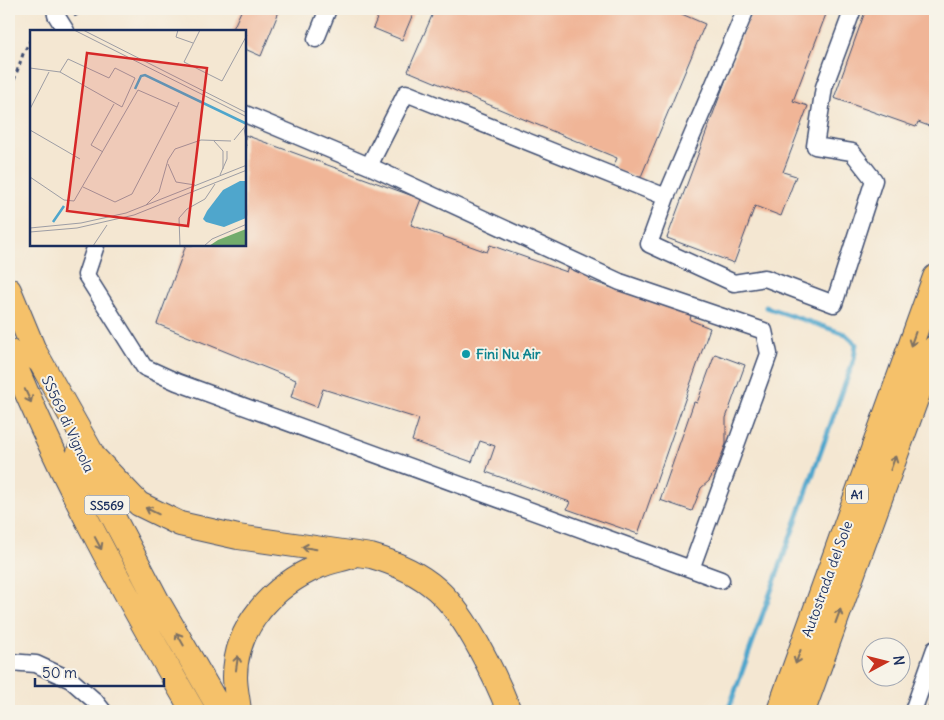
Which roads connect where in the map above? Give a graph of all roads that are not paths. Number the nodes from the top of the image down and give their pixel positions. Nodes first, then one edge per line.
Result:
1 (55, 9) edge
2 (328, 9) edge
3 (746, 9) edge
4 (853, 9) edge
5 (65, 30) edge
6 (316, 39) dead end
7 (246, 114) edge
8 (369, 166) junction
9 (666, 197) junction
10 (96, 246) edge
11 (935, 277) edge
12 (9, 290) edge
13 (31, 345) junction
14 (935, 347) edge
15 (9, 351) edge
16 (358, 555) junction
17 (691, 569) junction
18 (721, 580) dead end
19 (935, 649) edge
20 (12, 659) edge
21 (103, 711) edge
22 (193, 711) edge
23 (221, 711) edge
24 (239, 711) edge
25 (509, 711) edge
26 (779, 711) edge
27 (803, 711) edge
28 (913, 711) edge

1 - 5 street
2 - 6 street
3 - 9 street
4 - 9 street
7 - 8 street
8 - 9 street
8 - 17 street
10 - 17 street
11 -> 26 highway, Autostrada del Sole / A1
12 - 13 highway, SS569 di Vignola / SS569
16 -> 13 highway
23 -> 13 highway, SS569 di Vignola / SS569
27 -> 14 highway, Autostrada del Sole / A1
15 -> 22 highway, SS569 di Vignola / SS569
24 -> 16 highway
16 - 25 highway
17 - 18 street
19 - 28 street
20 - 21 street

